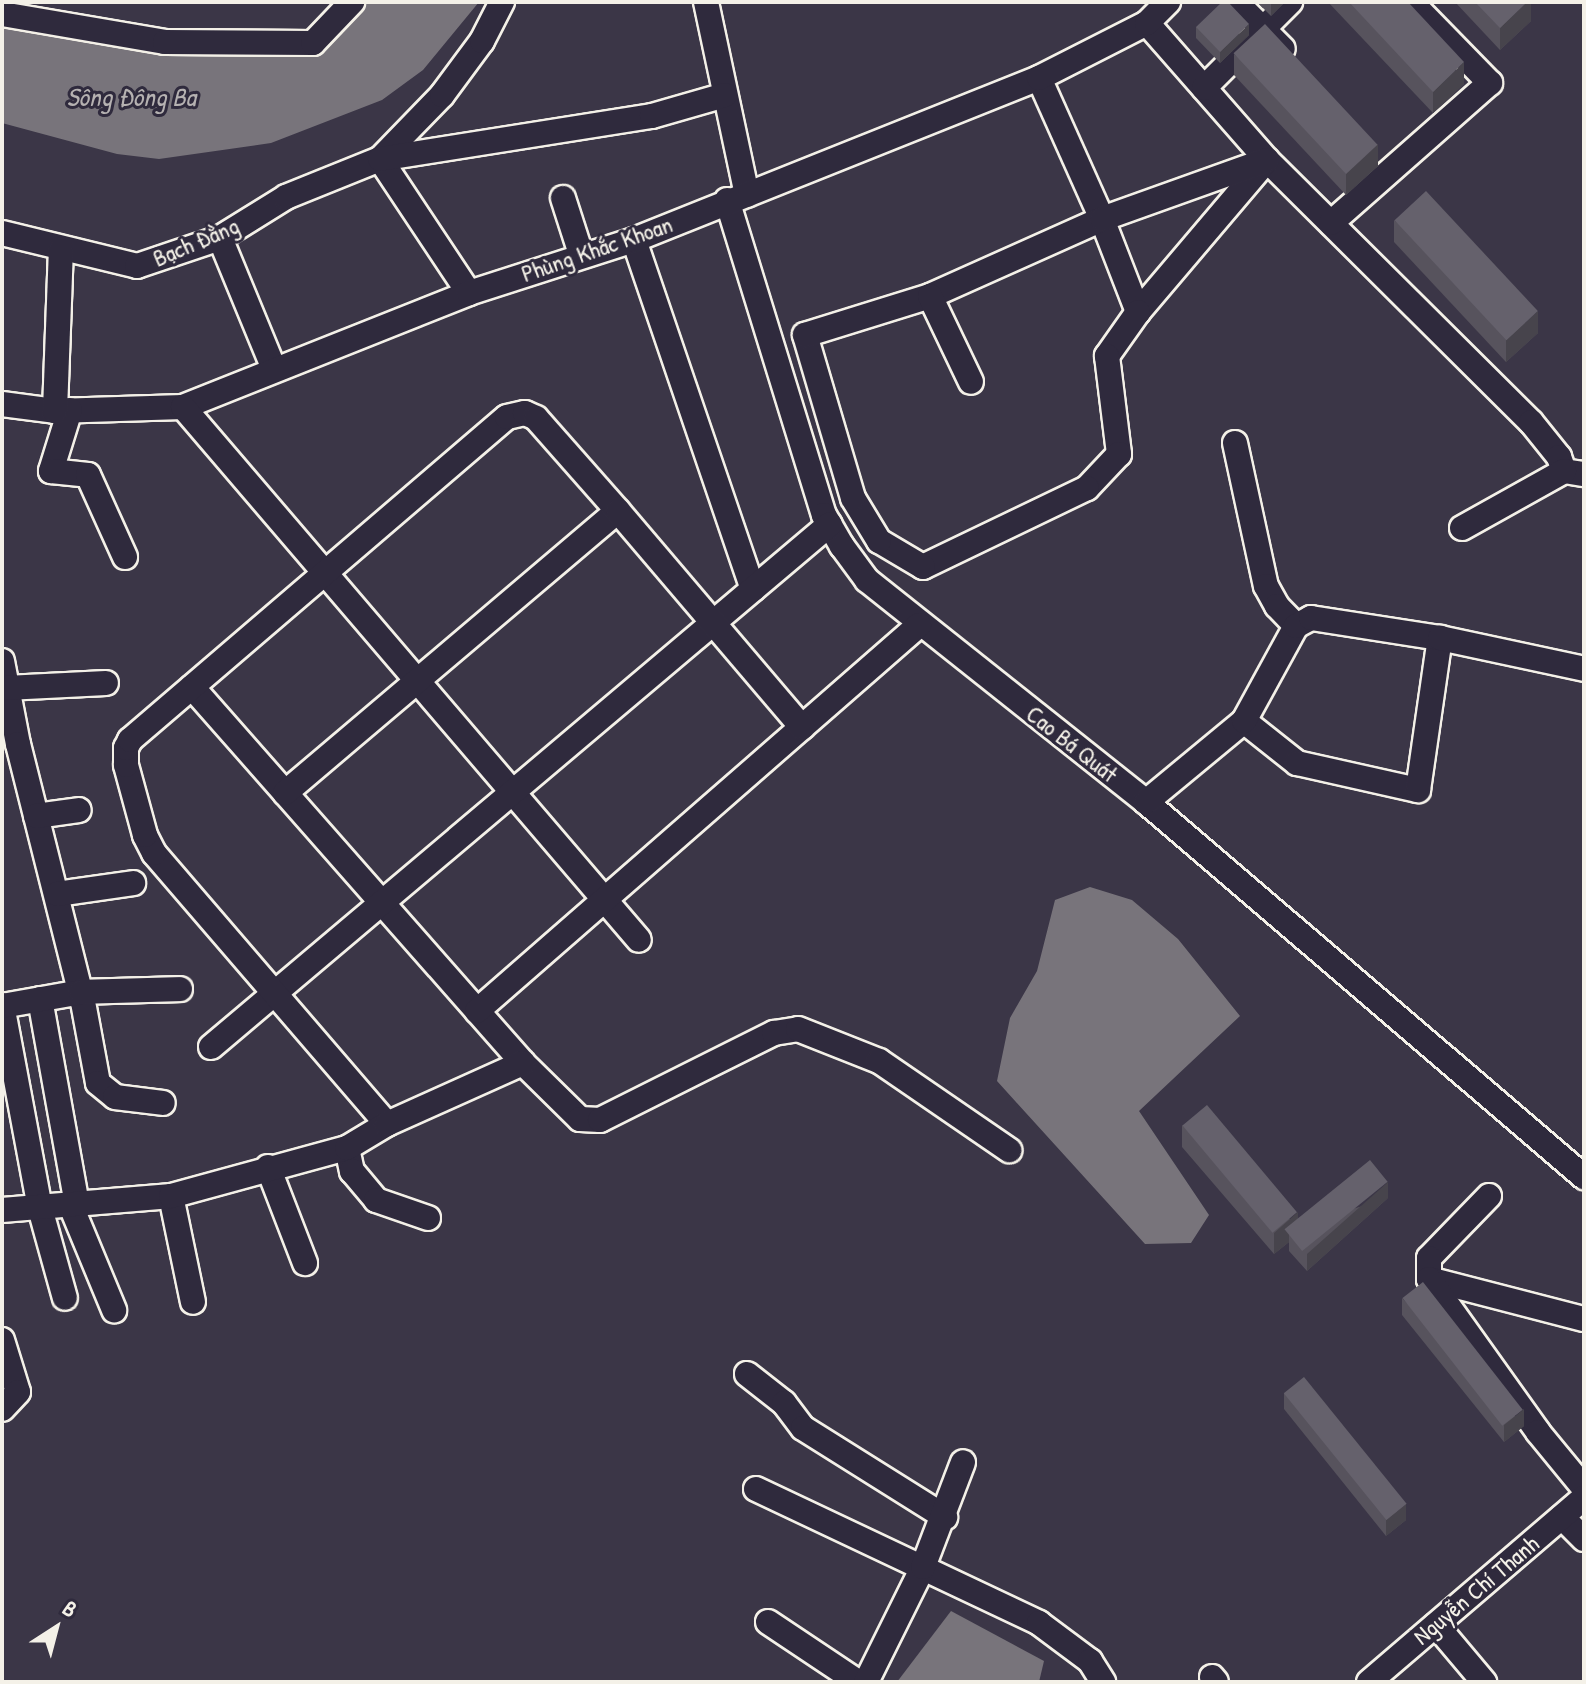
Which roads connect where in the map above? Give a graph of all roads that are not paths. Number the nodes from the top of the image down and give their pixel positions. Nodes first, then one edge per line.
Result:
1 (352, 2) edge
2 (502, 2) edge
3 (706, 2) edge
4 (1168, 2) edge
5 (1236, 2) edge
6 (1290, 2) edge
7 (1411, 2) edge
8 (2, 14) edge
9 (1147, 23) junction
10 (1263, 29) junction
11 (1296, 63) edge
12 (1039, 78) junction
13 (1204, 88) junction
14 (725, 95) junction
15 (380, 159) junction
16 (1267, 160) junction
17 (563, 198) dead end
18 (737, 198) junction
19 (1102, 219) junction
20 (1331, 223) junction
21 (2, 233) edge
22 (220, 238) junction
23 (634, 240) junction
24 (61, 249) junction
25 (581, 254) junction
26 (469, 293) junction
27 (930, 296) junction
28 (1138, 312) junction
29 (274, 369) junction
30 (971, 382) dead end
31 (2, 404) edge
32 (183, 407) junction
33 (63, 410) junction
34 (1235, 443) dead end
35 (1574, 472) edge
36 (618, 511) junction
37 (830, 524) junction
38 (1462, 528) dead end
39 (125, 557) dead end
40 (326, 574) junction
41 (753, 589) junction
42 (713, 623) junction
43 (919, 625) junction
44 (1296, 626) junction
45 (1440, 638) junction
46 (1584, 669) edge
47 (3, 671) edge
48 (418, 681) junction
49 (106, 683) dead end
50 (192, 687) junction
51 (1244, 721) junction
52 (802, 727) junction
53 (10, 746) edge
54 (513, 792) junction
55 (285, 793) junction
56 (1146, 802) junction
57 (79, 810) dead end
58 (36, 816) junction
59 (133, 883) dead end
60 (57, 894) junction
61 (605, 900) junction
62 (382, 903) junction
63 (639, 940) dead end
64 (180, 989) dead end
65 (81, 992) junction
66 (275, 993) junction
67 (40, 999) junction
68 (2, 1005) edge
69 (477, 1011) junction
70 (211, 1047) dead end
71 (523, 1063) junction
72 (163, 1103) dead end
73 (387, 1124) junction
74 (347, 1148) junction
75 (1009, 1150) dead end
76 (268, 1167) junction
77 (1584, 1177) edge
78 (171, 1196) junction
79 (1489, 1196) dead end
80 (74, 1205) junction
81 (40, 1208) junction
82 (2, 1210) edge
83 (428, 1218) dead end
84 (305, 1263) dead end
85 (1429, 1279) junction
86 (65, 1298) dead end
87 (193, 1302) dead end
88 (114, 1310) dead end
89 (1584, 1319) edge
90 (2, 1340) edge
91 (747, 1374) dead end
92 (2, 1409) edge
93 (963, 1462) dead end
94 (1584, 1488) edge
95 (756, 1489) dead end
96 (1584, 1498) edge
97 (945, 1517) junction
98 (1562, 1517) junction
99 (1584, 1539) edge
100 (923, 1567) junction
101 (768, 1622) dead end
102 (1436, 1625) junction
103 (858, 1682) edge
104 (866, 1682) edge
105 (1103, 1682) edge
106 (1369, 1682) edge
107 (1484, 1682) edge

1 - 8 street
2 - 15 street
3 - 14 street, Cao Bá Quát
4 - 9 street, Phùng Khắc Khoan
5 - 10 street
6 - 10 street
7 - 20 street
9 - 12 street, Phùng Khắc Khoan
9 - 13 street
10 - 11 street
10 - 13 street
12 - 18 street, Phùng Khắc Khoan
12 - 19 street
13 - 16 street
14 - 15 street
14 - 18 street, Cao Bá Quát
15 - 22 street, Bạch Đằng
15 - 26 street
16 - 19 street
16 - 20 street
16 - 28 street
17 - 25 street
18 - 23 street, Phùng Khắc Khoan
18 - 37 street, Cao Bá Quát
19 - 27 street
19 - 28 street
20 - 35 street
21 - 24 street, Bạch Đằng
22 - 24 street, Bạch Đằng
22 - 29 street
23 - 25 street, Phùng Khắc Khoan
23 - 41 street
24 - 33 street
25 - 26 street, Phùng Khắc Khoan
26 - 29 street, Phùng Khắc Khoan
27 - 28 street
27 - 30 street
29 - 32 street, Phùng Khắc Khoan
31 - 33 street, Phùng Khắc Khoan
32 - 33 street, Phùng Khắc Khoan
32 - 40 street
33 - 39 street
34 - 44 street
35 - 38 street
36 - 40 street
36 - 42 street
36 - 48 street
37 - 41 street
37 - 43 street, Cao Bá Quát
40 - 48 street
40 - 50 street
41 - 42 street
42 - 52 street
42 - 54 street
43 - 52 street
43 - 56 street, Cao Bá Quát
44 - 45 street
44 - 51 street
45 - 46 street
45 - 51 street
47 - 49 street
47 - 53 street
48 - 54 street
48 - 55 street
50 - 55 street
50 - 66 street
51 - 56 street
52 - 61 street
53 - 58 street
54 - 61 street
54 - 62 street
55 - 62 street
56 - 77 street, Cao Bá Quát
57 - 58 street
58 - 60 street
59 - 60 street
60 - 65 street
61 - 63 street
61 - 69 street
62 - 66 street
62 - 69 street
64 - 65 street
65 - 67 street
65 - 72 street
66 - 70 street
66 - 73 street
67 - 68 street
67 - 80 street
68 - 81 street
69 - 71 street
71 - 73 street
71 - 75 street
73 - 74 street
74 - 76 street
74 - 83 street
76 - 78 street
76 - 84 street
78 - 80 street
78 - 87 street
79 - 85 street
80 - 81 street
80 - 88 street
81 - 82 street
81 - 86 street
85 - 89 street
85 - 94 street
90 - 92 street
91 - 97 street
93 - 97 street
95 - 100 street
96 - 98 street, Nguyễn Chí Thanh
97 - 100 street
98 - 99 street
98 - 102 street, Nguyễn Chí Thanh
100 - 104 street
100 - 105 street
101 - 103 street
102 - 106 street, Nguyễn Chí Thanh
102 - 107 street

